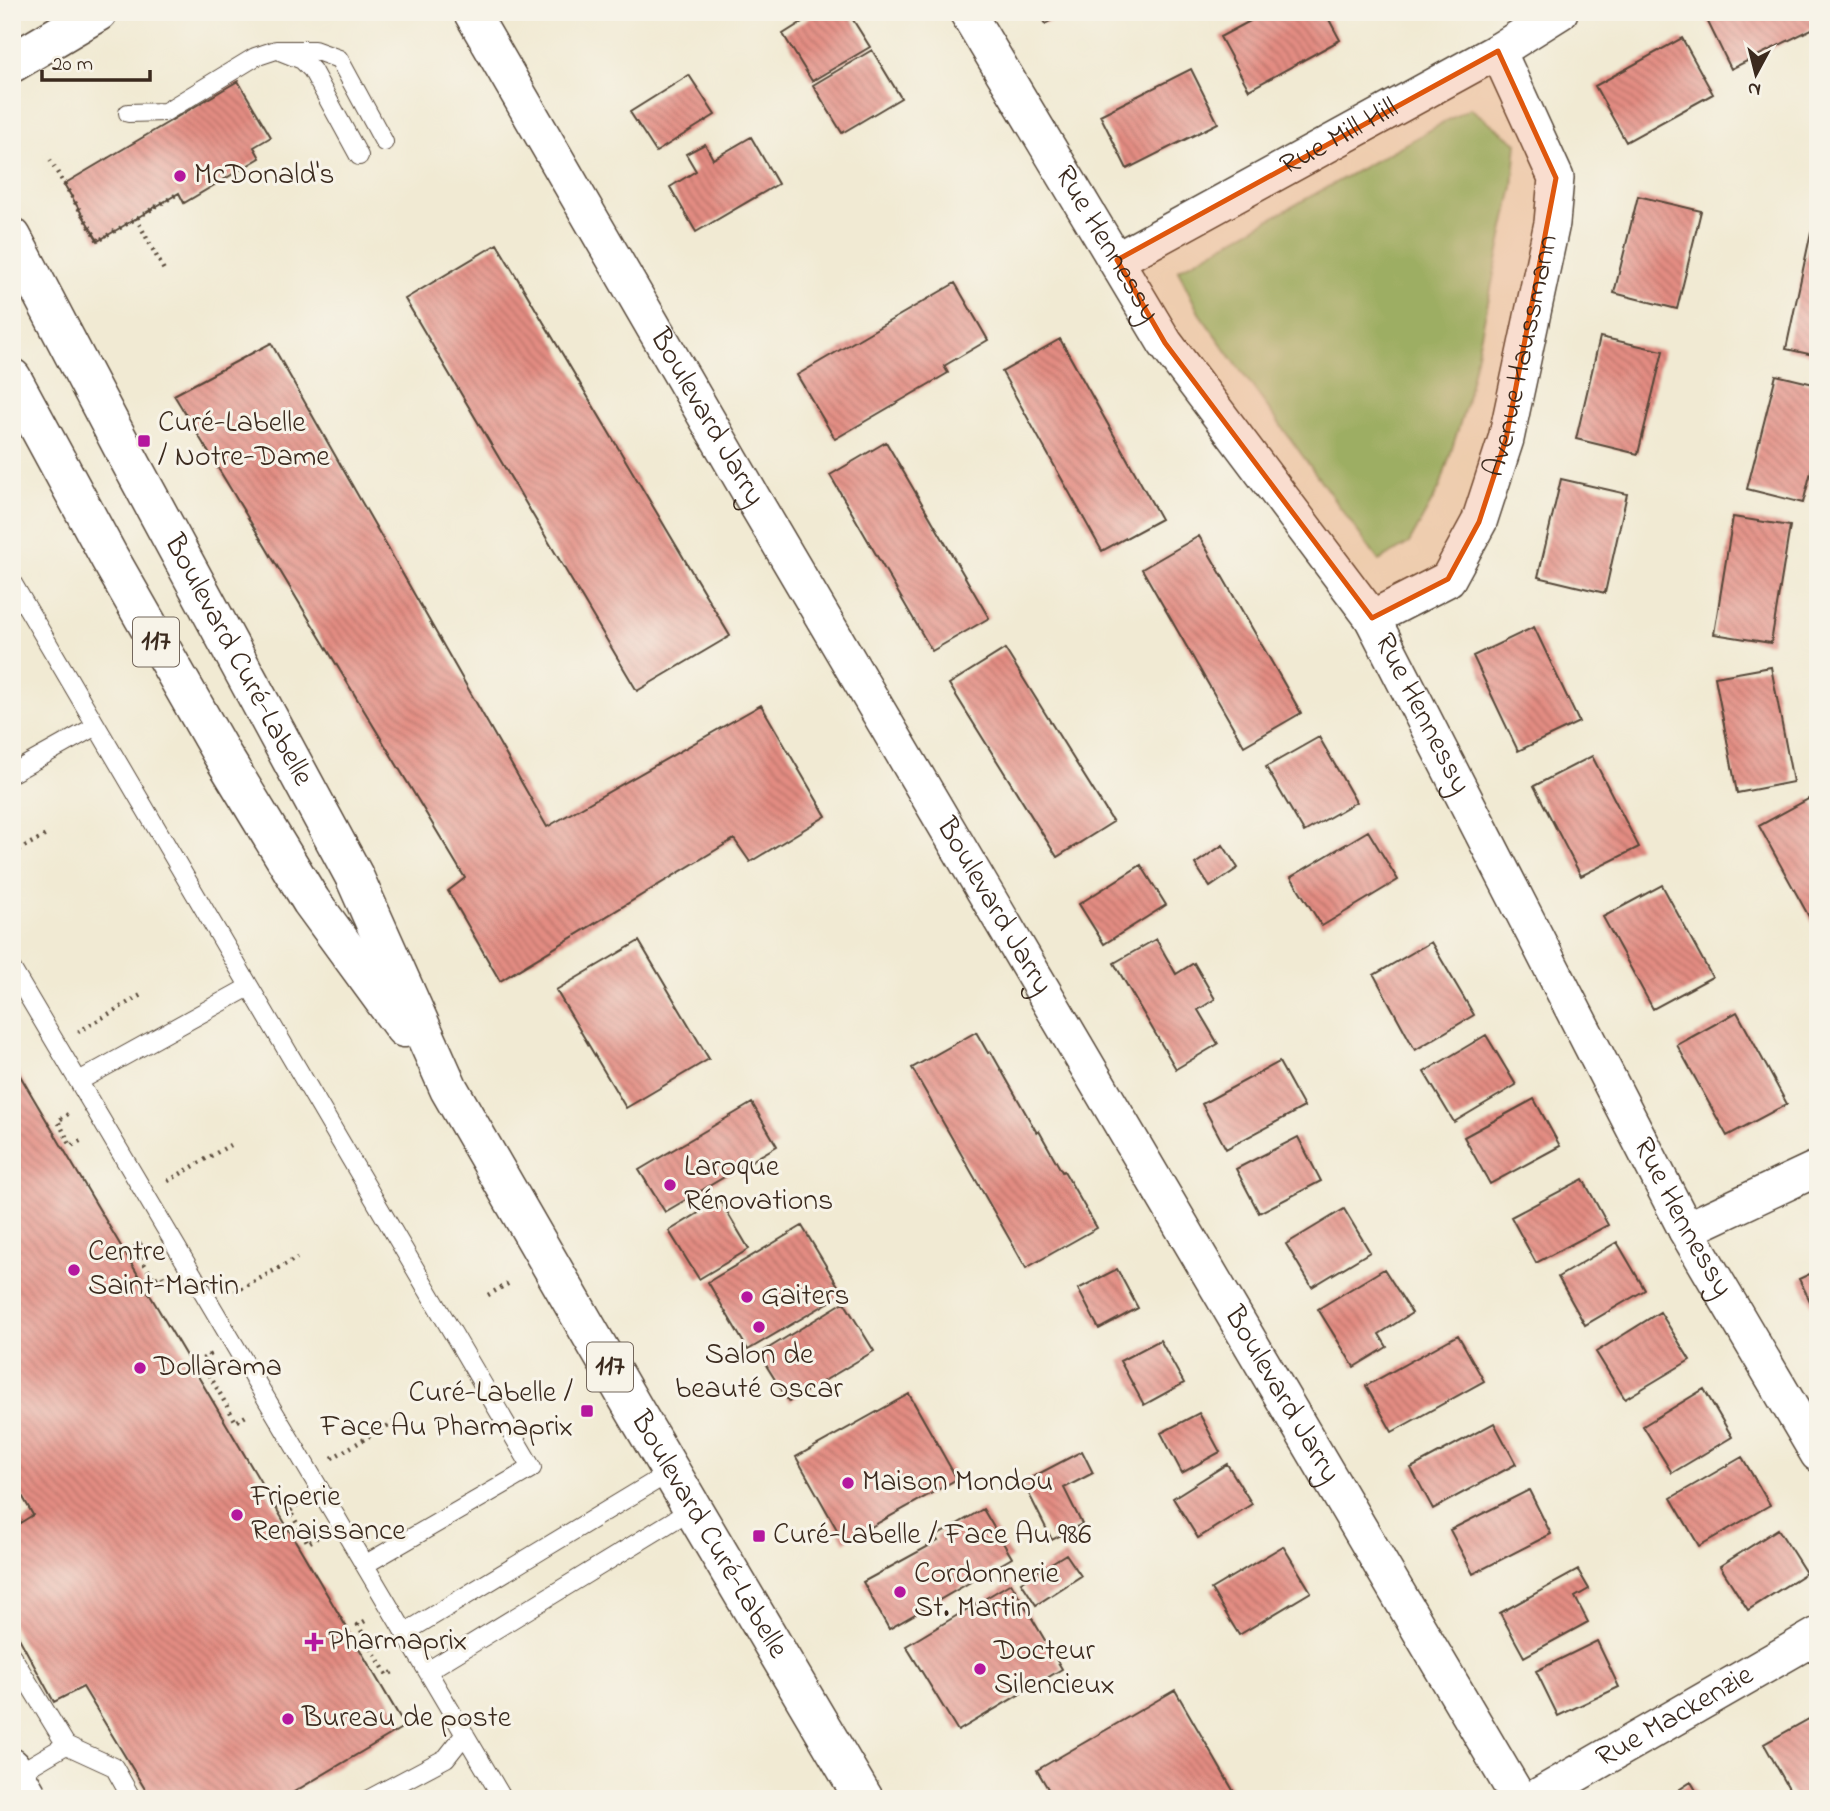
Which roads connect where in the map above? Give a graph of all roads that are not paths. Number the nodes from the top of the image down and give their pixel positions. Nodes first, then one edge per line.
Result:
1 (98, 12) edge
2 (471, 12) edge
3 (967, 12) edge
4 (1560, 12) edge
5 (276, 50) junction
6 (1499, 51) junction
7 (12, 63) edge
8 (128, 113) dead end
9 (384, 142) dead end
10 (359, 156) dead end
11 (12, 237) edge
12 (1117, 260) junction
13 (12, 377) edge
14 (12, 582) edge
15 (1372, 618) junction
16 (96, 726) junction
17 (12, 773) edge
18 (12, 969) edge
19 (250, 987) junction
20 (79, 1082) junction
21 (449, 1089) junction
22 (1818, 1168) edge
23 (1686, 1230) junction
24 (1818, 1454) edge
25 (672, 1471) junction
26 (694, 1508) junction
27 (366, 1564) junction
28 (406, 1632) junction
29 (1818, 1635) edge
30 (12, 1656) edge
31 (429, 1670) junction
32 (465, 1734) junction
33 (66, 1745) junction
34 (20, 1780) edge
35 (132, 1799) edge
36 (369, 1799) edge
37 (503, 1799) edge
38 (864, 1799) edge
39 (1519, 1799) edge
40 (1533, 1799) edge

1 - 7 main road
2 - 39 street, Boulevard Jarry
3 - 12 street, Rue Hennessy
4 - 6 street, Rue Mill Hill
5 - 8 lane
5 - 9 lane
5 - 10 lane
6 - 12 street, Rue Mill Hill
6 - 15 street, Avenue Haussmann
11 - 21 main road, Boulevard Curé-Labelle / 117
12 - 15 street, Rue Hennessy
13 - 21 main road, Boulevard Curé-Labelle / 117
14 - 16 lane
15 - 23 street, Rue Hennessy
16 - 17 lane
16 - 19 lane
18 - 20 lane
19 - 20 lane
19 - 27 lane
20 - 27 lane
21 - 25 main road, Boulevard Curé-Labelle / 117
22 - 23 street
23 - 24 street, Rue Hennessy
25 - 26 main road, Boulevard Curé-Labelle / 117
25 - 28 lane
26 - 31 lane
26 - 38 main road, Boulevard Curé-Labelle / 117
27 - 28 lane
28 - 31 lane
29 - 40 street, Rue Mackenzie
30 - 33 lane
31 - 32 lane
32 - 36 lane
32 - 37 lane
33 - 34 lane
33 - 35 lane

